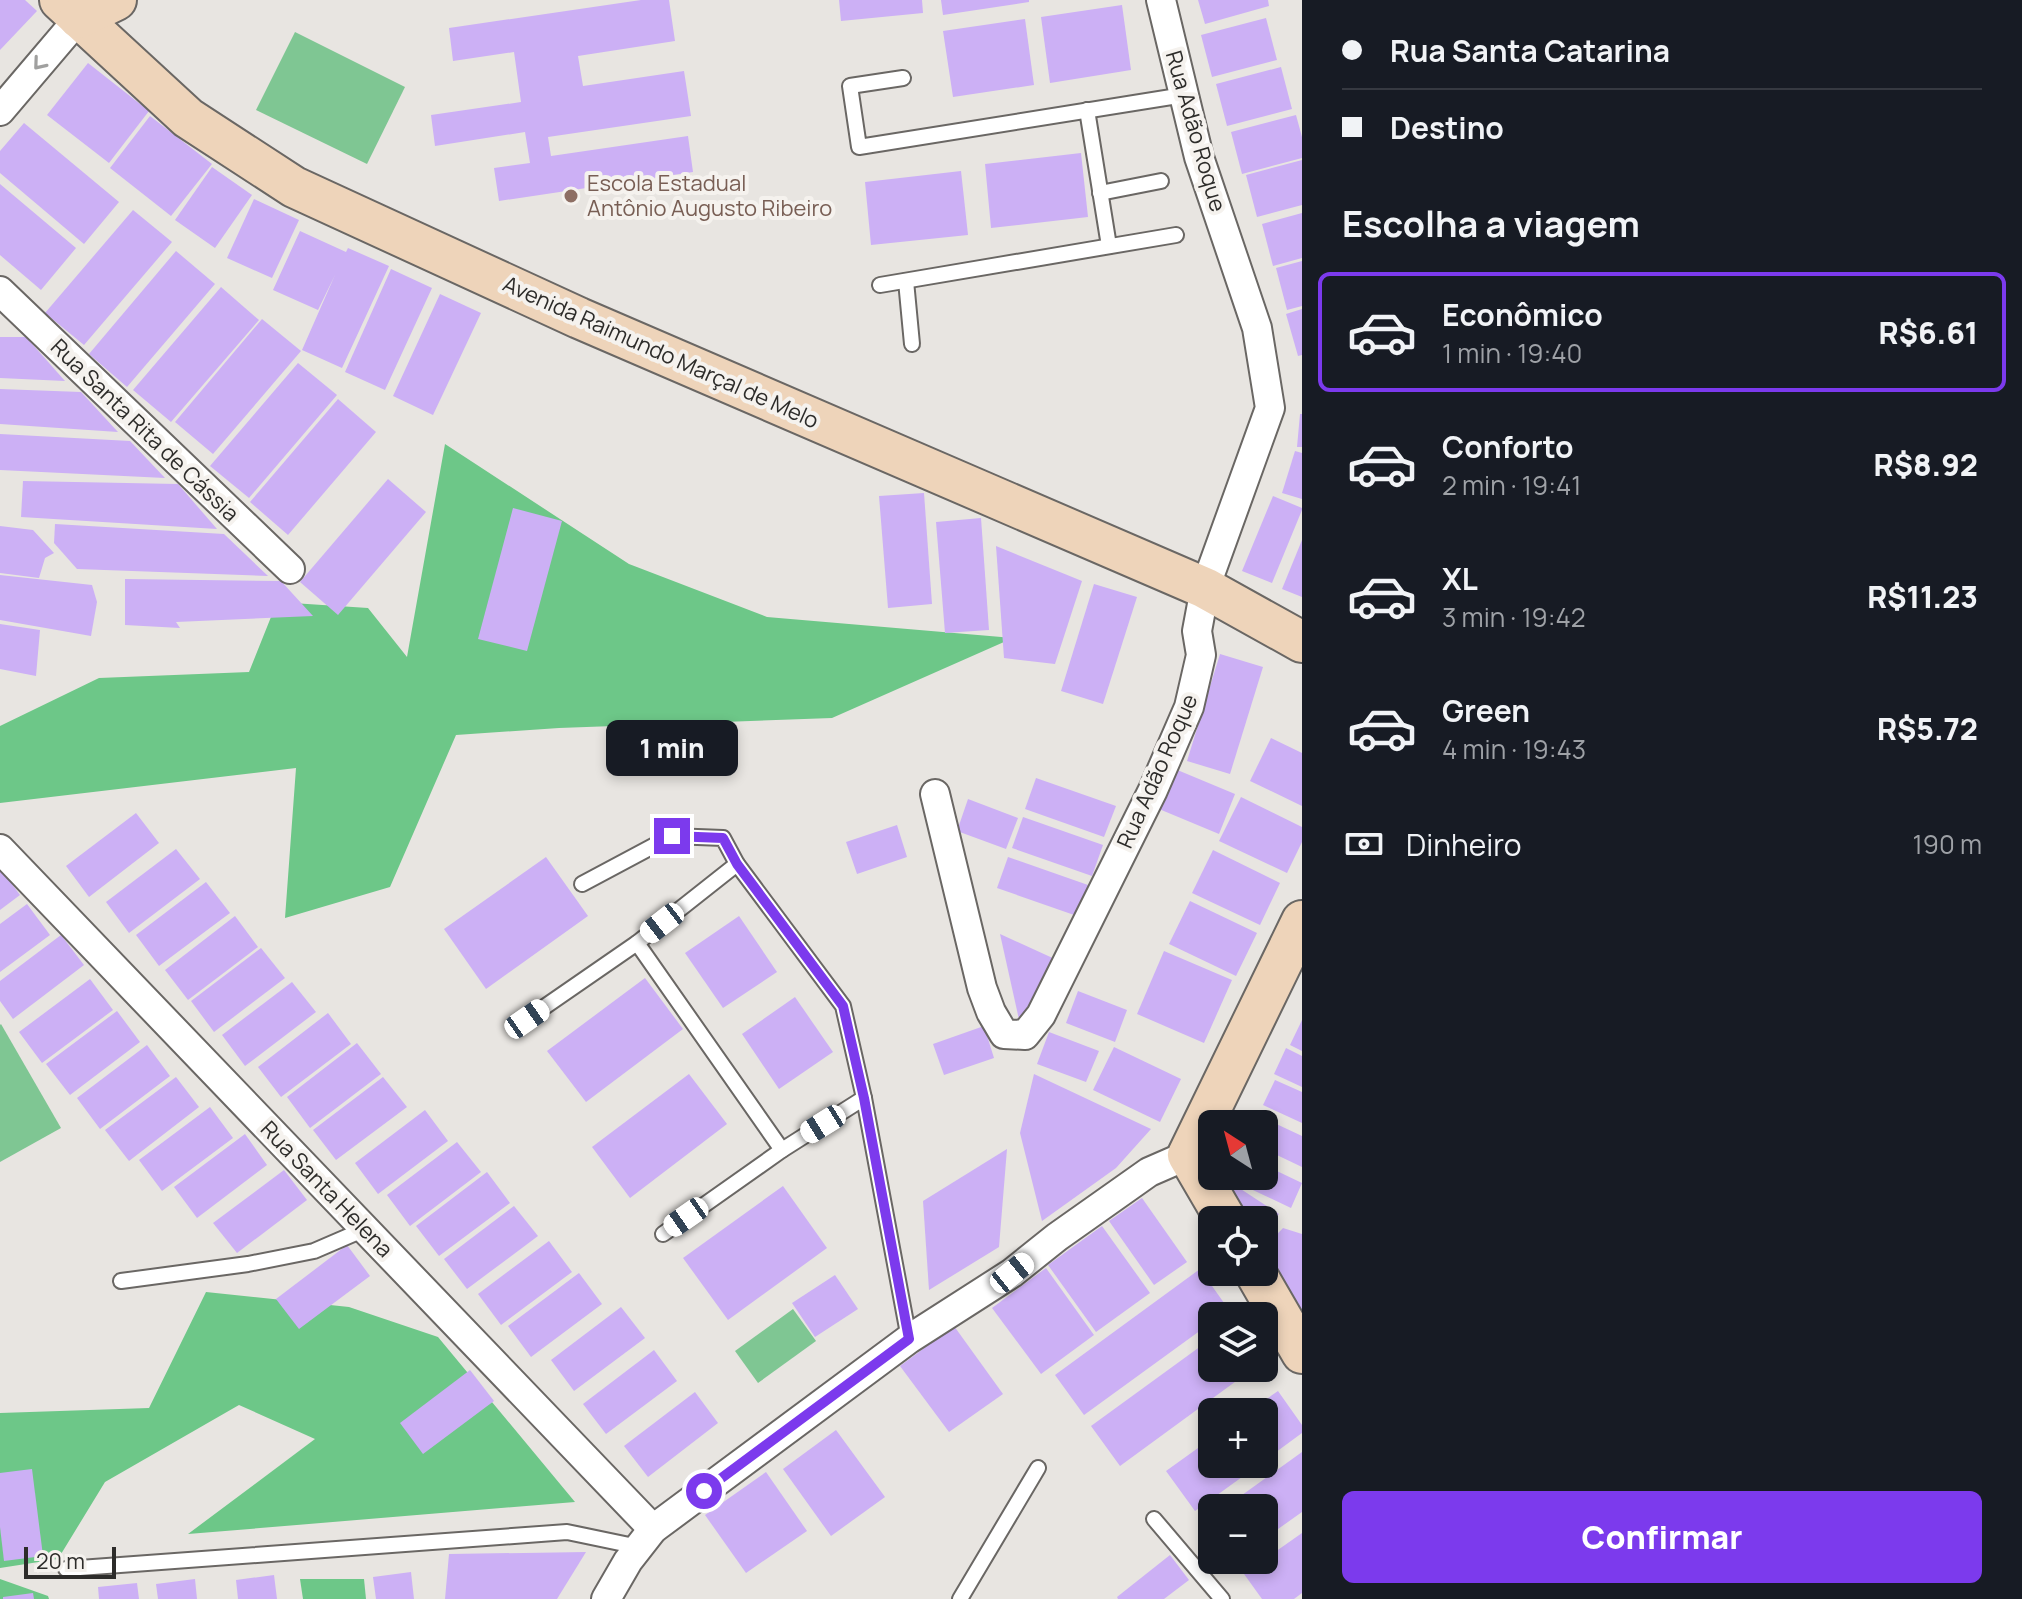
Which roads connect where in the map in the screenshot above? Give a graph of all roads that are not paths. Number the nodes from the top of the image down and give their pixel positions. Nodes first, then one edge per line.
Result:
1 (116, 0) edge
2 (1161, 0) edge
3 (70, 9) edge
4 (903, 78) dead end
5 (1184, 95) junction
6 (1087, 110) junction
7 (0, 111) edge
8 (1161, 181) dead end
9 (1100, 193) junction
10 (1176, 235) dead end
11 (1109, 246) junction
12 (906, 281) junction
13 (880, 285) dead end
14 (0, 291) edge
15 (912, 344) dead end
16 (290, 569) dead end
17 (1205, 588) junction
18 (1302, 642) edge
19 (935, 794) dead end
20 (0, 849) edge
21 (737, 864) junction
22 (582, 884) dead end
23 (1302, 921) edge
24 (637, 943) junction
25 (527, 1019) dead end
26 (864, 1098) junction
27 (782, 1150) junction
28 (1188, 1155) junction
29 (1218, 1206) edge
30 (365, 1229) junction
31 (663, 1234) dead end
32 (121, 1281) dead end
33 (1263, 1286) edge
34 (909, 1339) junction
35 (1302, 1353) edge
36 (1038, 1468) dead end
37 (1154, 1519) dead end
38 (646, 1538) junction
39 (66, 1569) dead end
40 (606, 1599) edge
41 (960, 1599) edge
42 (1222, 1599) edge

1 - 3 street
2 - 5 street, Rua Adão Roque
3 -> 7 street
3 - 17 street, Avenida Raimundo Marçal de Melo
4 - 6 lane
5 - 6 lane
5 - 17 street, Rua Adão Roque
6 - 9 lane
8 - 9 lane
9 - 11 lane
10 - 11 lane
11 - 12 lane
12 - 13 lane
12 - 15 lane
14 - 16 street, Rua Santa Rita de Cássia
17 - 18 street, Avenida Raimundo Marçal de Melo
17 - 19 street, Rua Adão Roque
20 - 30 street, Rua Santa Helena
21 - 22 lane
21 - 24 lane
21 - 26 lane
23 - 28 street
24 - 25 lane
24 - 27 lane
26 - 27 lane
26 - 34 lane
27 - 31 lane
28 - 29 street
28 - 34 street
30 - 32 lane
30 - 38 street, Rua Santa Helena
33 - 35 street
34 - 38 street
36 - 41 lane
37 - 42 lane
38 - 39 lane
38 - 40 street

